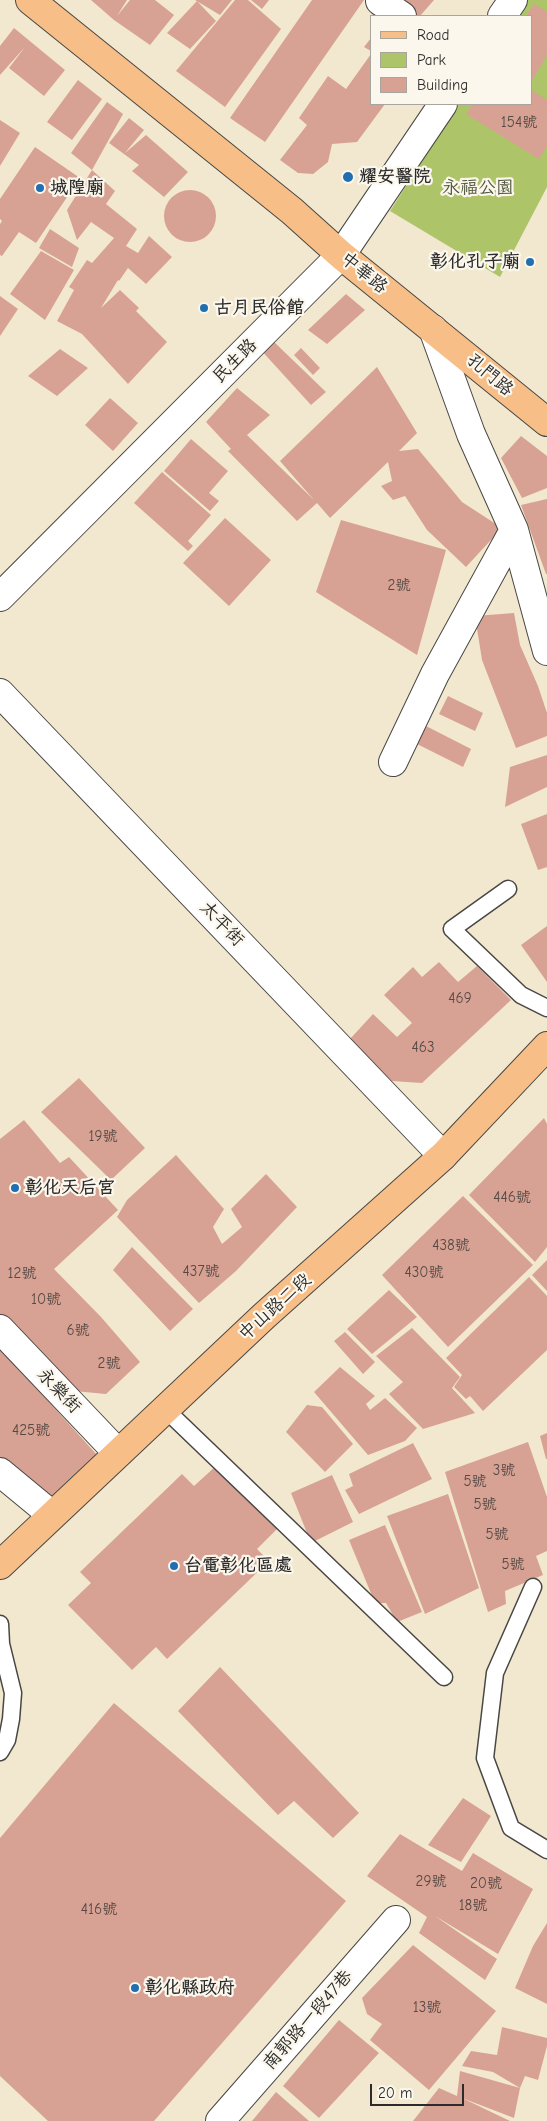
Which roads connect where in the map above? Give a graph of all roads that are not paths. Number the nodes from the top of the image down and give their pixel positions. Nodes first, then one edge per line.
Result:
1 (30, 0) edge
2 (513, 0) edge
3 (380, 1) edge
4 (401, 15) edge
5 (503, 15) edge
6 (443, 105) edge
7 (341, 255) junction
8 (433, 329) junction
9 (547, 422) edge
10 (514, 530) junction
11 (0, 597) edge
12 (547, 651) edge
13 (0, 693) edge
14 (392, 762) dead end
15 (508, 889) dead end
16 (547, 1008) edge
17 (547, 1046) edge
18 (443, 1156) junction
19 (0, 1329) edge
20 (165, 1409) junction
21 (118, 1453) junction
22 (0, 1472) edge
23 (52, 1515) junction
24 (0, 1565) edge
25 (533, 1587) dead end
26 (0, 1624) edge
27 (444, 1677) dead end
28 (0, 1752) edge
29 (547, 1850) edge
30 (396, 1920) dead end
31 (220, 2121) edge

1 - 7 main road, 中華路
2 - 5 street
3 - 4 street
6 - 7 street, 民生路
7 - 8 main road, 中華路
7 - 11 street, 民生路
8 - 9 main road, 孔門路
8 - 10 street
10 - 12 street
10 - 14 street
13 - 18 street, 太平街
15 - 16 lane
17 - 18 main road, 中山路二段
18 - 20 main road, 中山路二段
19 - 21 street, 永樂街
20 - 21 main road, 中山路二段
20 - 27 lane
21 - 23 main road, 中山路二段
22 - 23 street
23 - 24 main road, 中山路二段
25 - 29 lane
26 - 28 lane
30 - 31 street, 南郭路一段47巷

